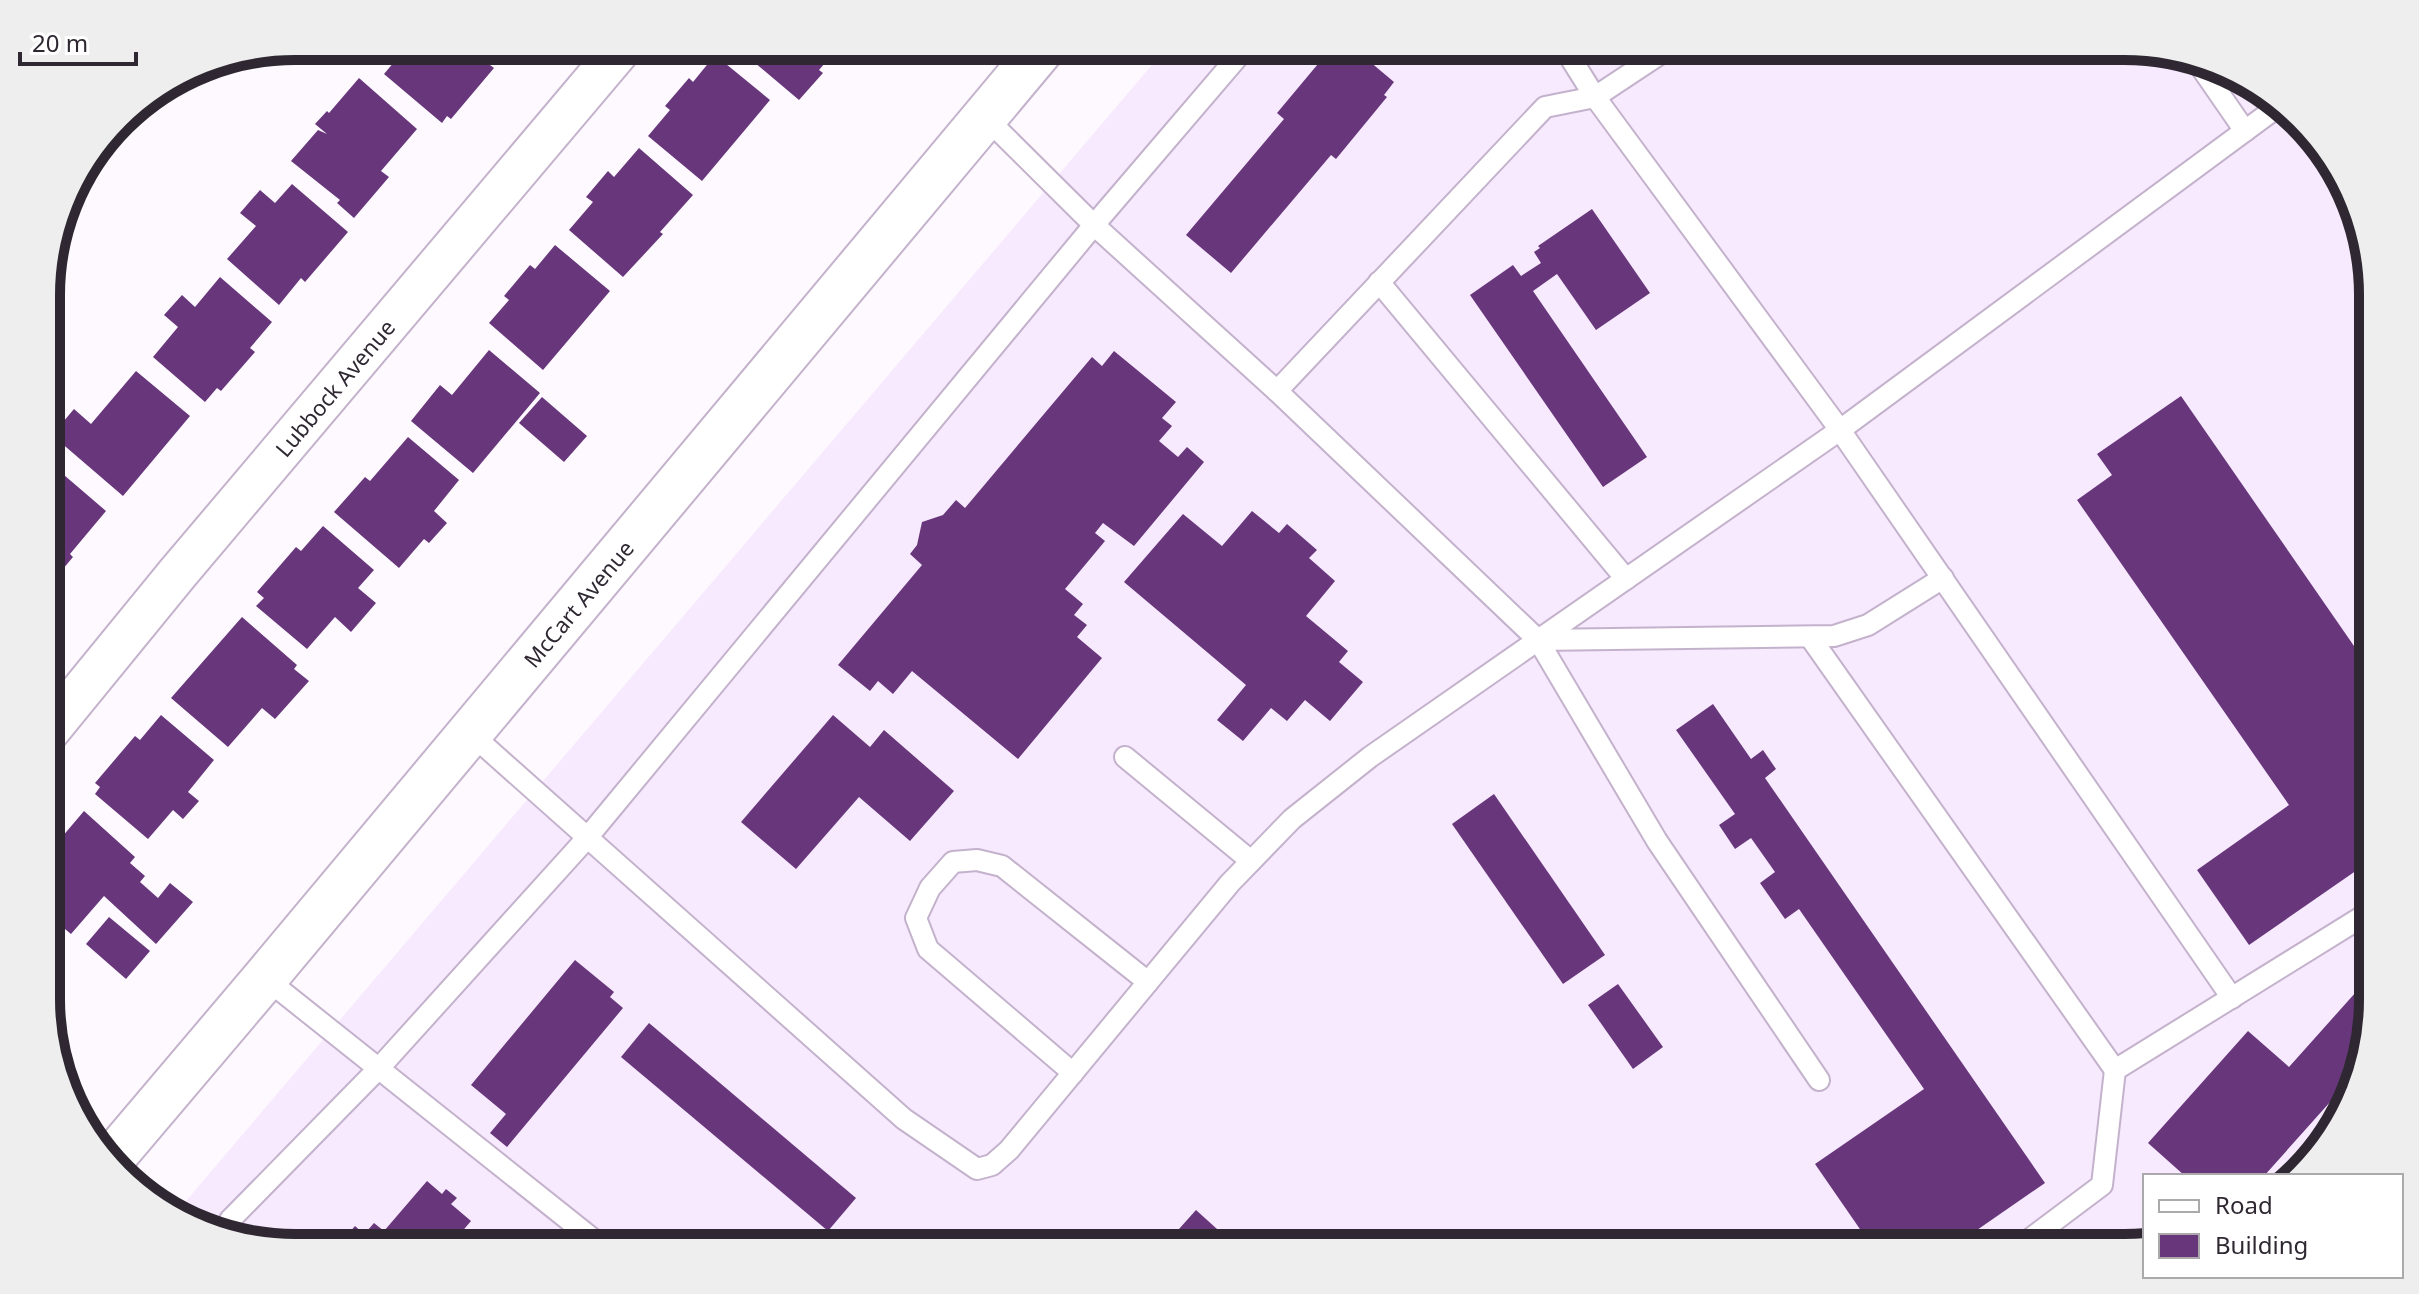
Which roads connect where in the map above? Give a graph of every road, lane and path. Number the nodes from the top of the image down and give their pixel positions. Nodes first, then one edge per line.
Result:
1 (1235, 60) edge
2 (1572, 60) edge
3 (1650, 60) edge
4 (610, 61) edge
5 (1032, 61) edge
6 (2206, 75) edge
7 (1595, 97) junction
8 (2271, 112) edge
9 (985, 117) junction
10 (2245, 131) junction
11 (1094, 225) junction
12 (1379, 282) junction
13 (1277, 391) junction
14 (1840, 430) junction
15 (1943, 578) junction
16 (1626, 579) junction
17 (1810, 637) junction
18 (1538, 640) junction
19 (60, 717) edge
20 (470, 733) junction
21 (1125, 757) dead end
22 (587, 838) junction
23 (1251, 861) junction
24 (2359, 919) edge
25 (265, 978) junction
26 (1148, 982) junction
27 (2232, 998) junction
28 (380, 1067) junction
29 (2115, 1070) junction
30 (1073, 1073) junction
31 (1819, 1080) dead end
32 (118, 1152) edge
33 (230, 1220) dead end
34 (2038, 1233) edge
35 (586, 1234) edge

1 - 11 lane
2 - 7 lane
3 - 7 lane
4 - 19 street, Lubbock Avenue
5 - 9 main road, McCart Avenue
6 - 10 lane
7 - 12 lane
7 - 14 lane
8 - 10 lane
9 - 11 lane
9 - 20 main road, McCart Avenue
10 - 14 lane
11 - 13 lane
11 - 22 lane
12 - 13 lane
12 - 16 lane
13 - 18 lane
14 - 15 lane
14 - 16 lane
15 - 17 lane
15 - 27 lane
16 - 18 lane
17 - 18 lane
17 - 29 lane
18 - 23 lane
18 - 31 lane
20 - 22 lane
20 - 25 main road, McCart Avenue
21 - 23 lane
22 - 28 lane
22 - 30 lane
23 - 26 lane
24 - 27 lane
25 - 28 lane
25 - 32 main road, McCart Avenue
26 - 30 lane
26 - 30 lane
27 - 29 lane
28 - 33 lane
28 - 35 lane
29 - 34 lane

